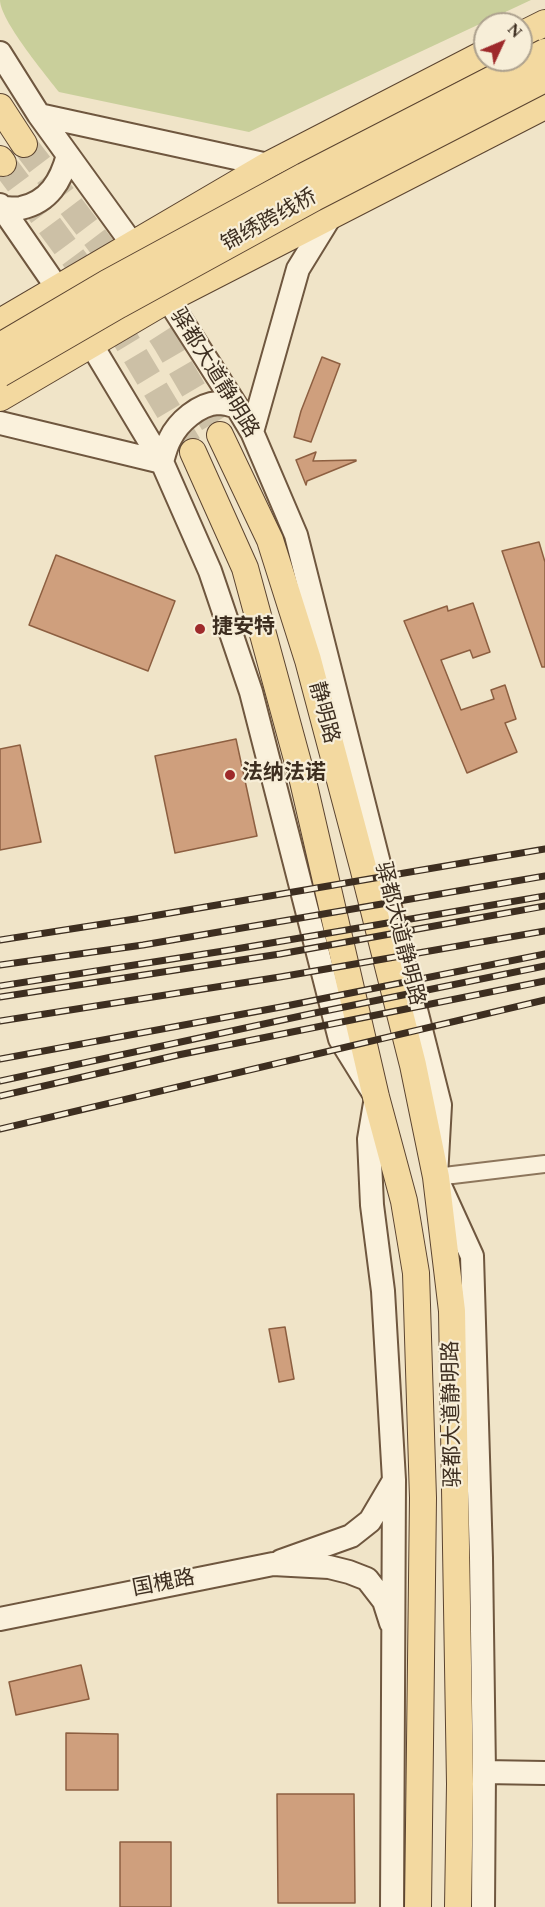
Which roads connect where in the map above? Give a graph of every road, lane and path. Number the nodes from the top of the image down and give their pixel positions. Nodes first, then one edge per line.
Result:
1 (545, 51) edge
2 (0, 53) edge
3 (473, 59) edge
4 (545, 79) edge
5 (545, 106) edge
6 (0, 107) edge
7 (39, 115) junction
8 (24, 144) tunnel mouth
9 (68, 155) junction
10 (268, 165) junction
11 (1, 207) edge
12 (330, 217) junction
13 (133, 245) junction
14 (58, 289) junction
15 (167, 300) junction
16 (0, 322) edge
17 (92, 343) junction
18 (0, 346) edge
19 (0, 374) edge
20 (0, 398) edge
21 (237, 407) junction
22 (0, 423) edge
23 (252, 432) junction
24 (220, 435) tunnel mouth
25 (193, 452) tunnel mouth
26 (162, 462) junction
27 (376, 1097) junction
28 (545, 1164) edge
29 (436, 1177) junction
30 (394, 1480) junction
31 (273, 1564) junction
32 (0, 1619) edge
33 (395, 1632) junction
34 (484, 1772) junction
35 (545, 1773) edge
36 (392, 1907) edge
37 (418, 1907) edge
38 (458, 1907) edge
39 (483, 1907) edge

1 - 18 main road, 锦绣跨线桥, bridge
2 - 7 street, 驿都大道静明路
3 - 10 main road
4 - 19 main road, 锦绣跨线桥, bridge
5 - 12 main road
6 - 8 main road
7 - 9 street, 驿都大道静明路
7 - 10 street
9 - 11 street
9 - 13 street, 驿都大道静明路
10 - 13 main road
11 - 14 street, 驿都大道静明路
12 - 15 main road
12 - 23 street
13 - 14 main road
13 - 15 street, 驿都大道静明路
14 - 16 main road
14 - 17 street, 驿都大道静明路
15 - 17 main road
15 - 21 street, 驿都大道静明路
17 - 20 main road
17 - 26 street, 驿都大道静明路
21 - 23 street, 驿都大道静明路
21 - 26 street
22 - 26 street
23 - 29 street, 驿都大道静明路
24 - 29 main road, 静明路
25 - 27 main road, 静明路
26 - 27 street, 驿都大道静明路
27 - 30 street
27 - 37 main road, 驿都大道静明路
28 - 29 street
29 - 34 street
29 - 38 main road, 驿都大道静明路
30 - 31 street
30 - 33 street
31 - 32 street, 国槐路
31 - 33 street, 国槐路
33 - 36 street
34 - 35 street
34 - 39 street

